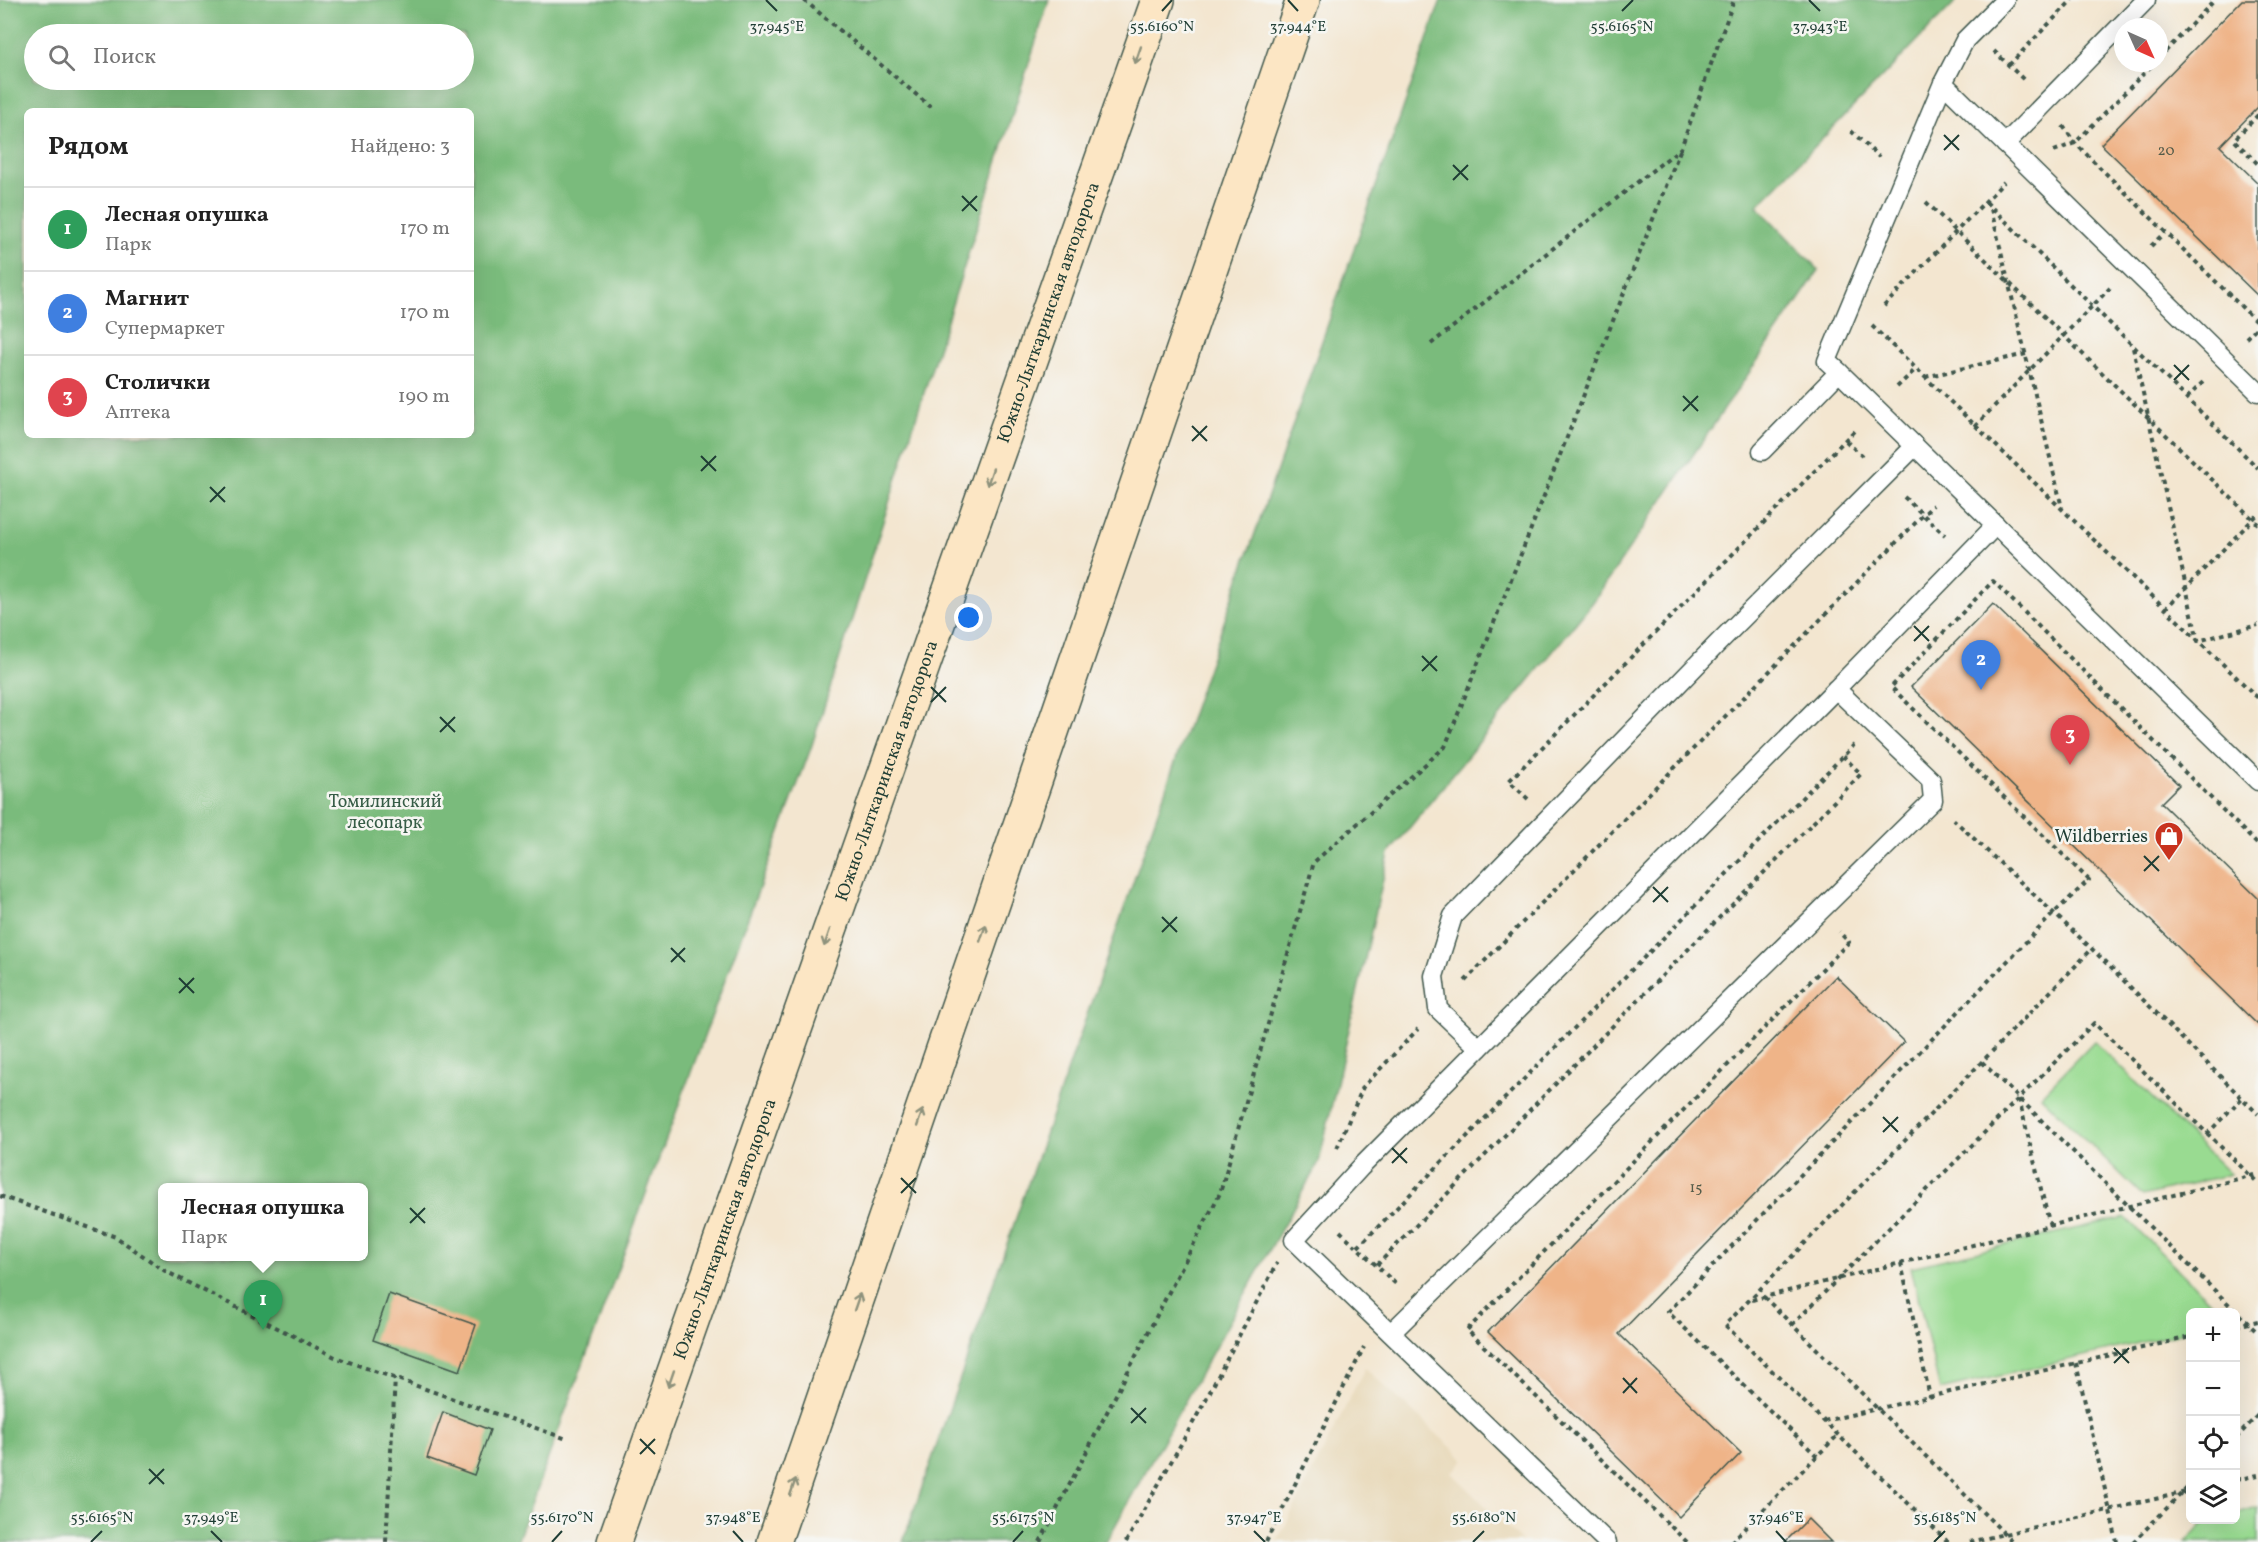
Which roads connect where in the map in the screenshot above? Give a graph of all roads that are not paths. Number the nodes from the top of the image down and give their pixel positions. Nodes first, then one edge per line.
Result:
1 (1158, 0) edge
2 (1303, 0) edge
3 (2005, 0) edge
4 (2146, 0) edge
5 (1943, 83) junction
6 (2005, 144) junction
7 (1839, 372) junction
8 (2258, 392) edge
9 (1915, 446) junction
10 (1762, 451) dead end
11 (1996, 525) junction
12 (1836, 689) junction
13 (2258, 781) edge
14 (1479, 1048) junction
15 (1391, 1333) junction
16 (614, 1542) edge
17 (774, 1542) edge
18 (1607, 1542) edge

1 -> 16 main road, Южно-Лыткаринская автодорога
17 -> 2 main road
3 - 5 lane
4 - 6 lane
5 - 6 lane
5 - 7 lane
6 - 8 lane
7 - 9 lane
7 - 10 lane
9 - 11 lane
9 - 14 lane
11 - 12 lane
11 - 13 lane
12 - 14 lane
12 - 15 lane
14 - 15 lane
15 - 18 lane

